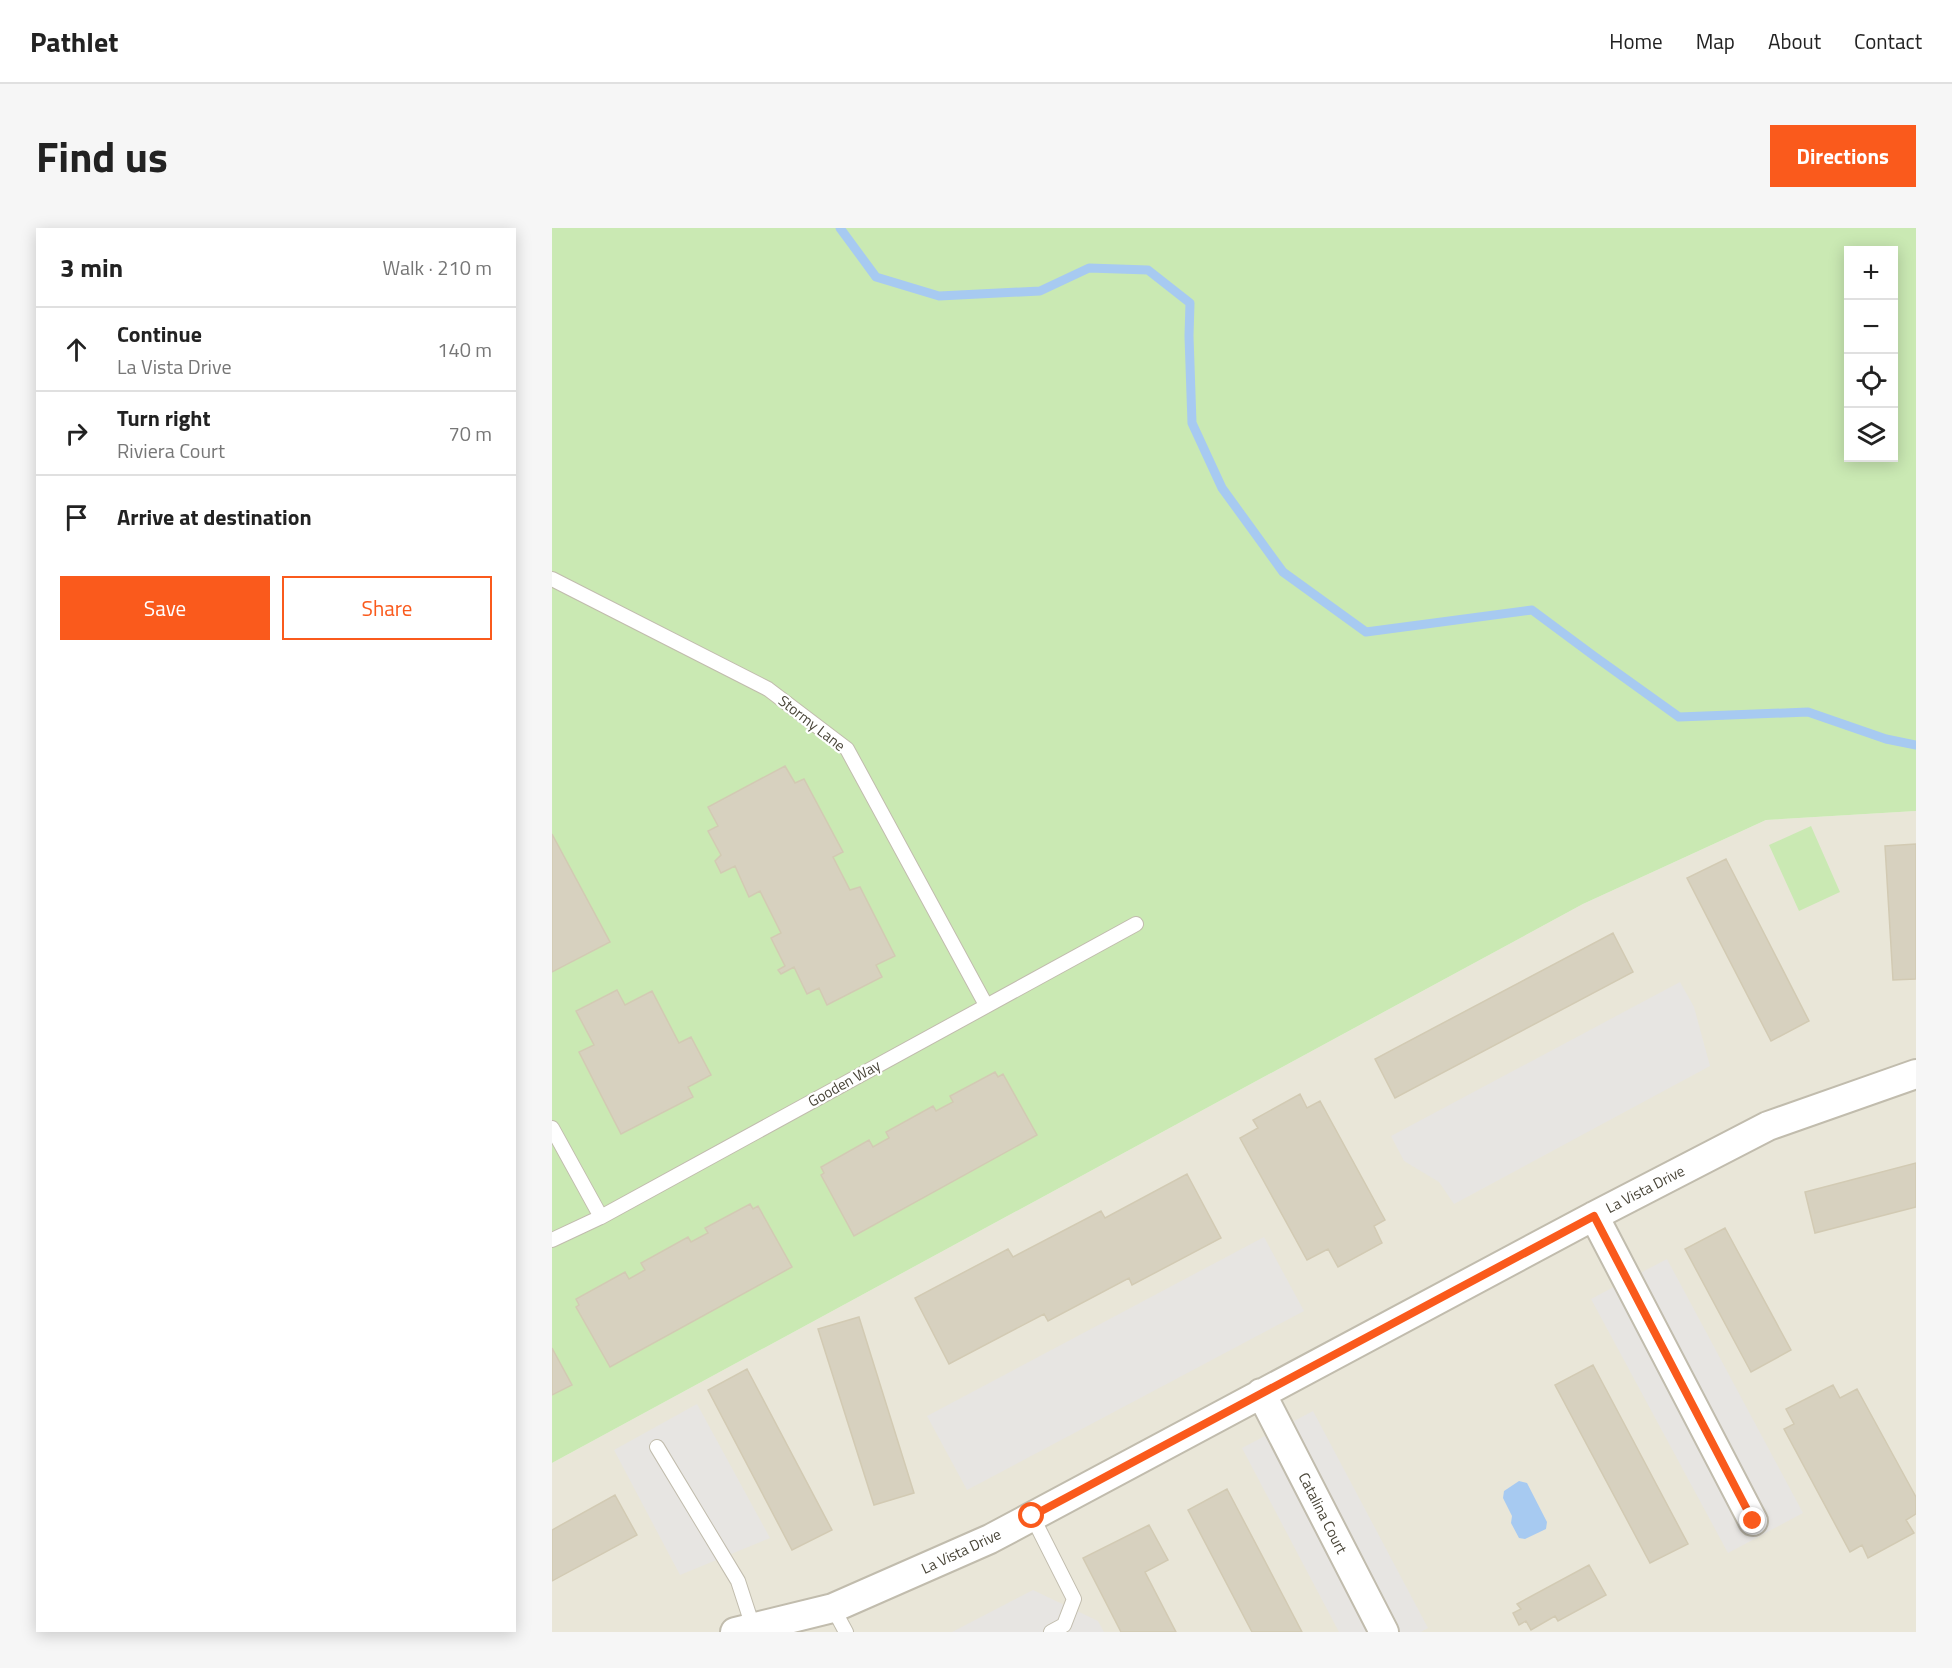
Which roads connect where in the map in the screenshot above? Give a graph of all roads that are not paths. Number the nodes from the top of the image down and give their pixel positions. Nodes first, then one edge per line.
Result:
1 (552, 579) edge
2 (1136, 924) dead end
3 (986, 1005) junction
4 (1916, 1074) edge
5 (552, 1128) edge
6 (1594, 1216) junction
7 (601, 1217) junction
8 (552, 1240) edge
9 (1261, 1393) junction
10 (657, 1447) dead end
11 (1032, 1516) junction
12 (1753, 1521) dead end
13 (839, 1620) edge
14 (744, 1630) edge
15 (1051, 1632) edge
16 (1384, 1632) edge

1 - 3 lane, Stormy Lane
2 - 3 lane, Gooden Way
3 - 7 lane, Gooden Way
4 - 6 street, La Vista Drive
5 - 7 lane
6 - 9 street, La Vista Drive
6 - 12 street
7 - 8 lane, Gooden Way
9 - 11 street, La Vista Drive
9 - 16 street, Catalina Court
10 - 14 lane
11 - 13 street, La Vista Drive
11 - 15 lane
13 - 14 street, La Vista Drive

